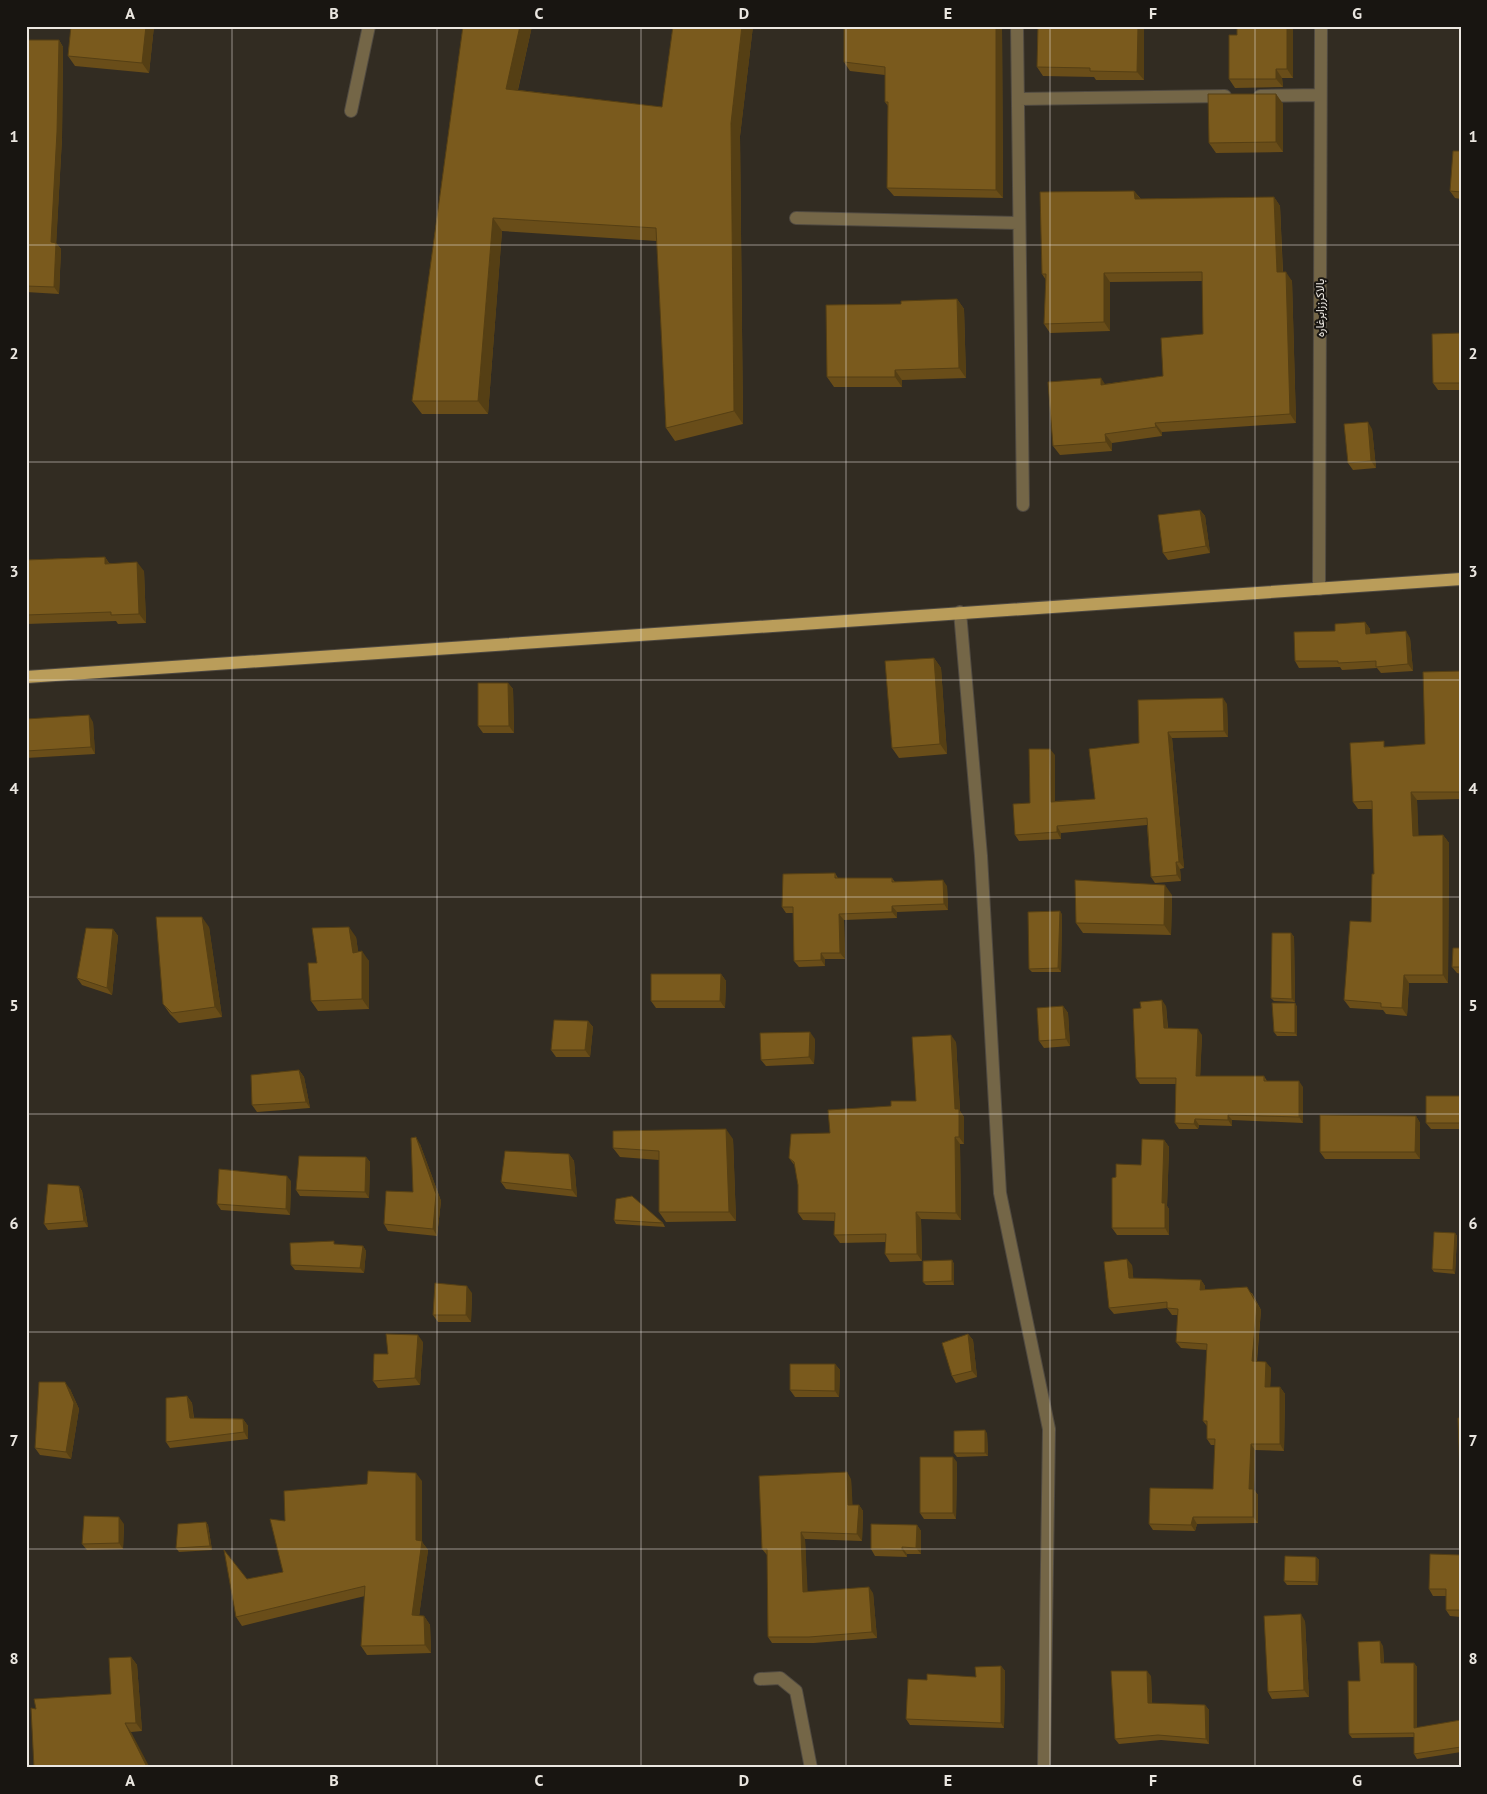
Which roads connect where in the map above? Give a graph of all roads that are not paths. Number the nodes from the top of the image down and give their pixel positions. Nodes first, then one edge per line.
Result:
1 (369, 26) edge
2 (1017, 26) edge
3 (1321, 26) edge
4 (1320, 95) junction
5 (1018, 99) junction
6 (350, 111) dead end
7 (796, 218) dead end
8 (1019, 223) junction
9 (1023, 505) dead end
10 (1461, 578) edge
11 (1319, 589) junction
12 (960, 612) junction
13 (26, 677) edge
14 (760, 1678) dead end
15 (811, 1768) edge
16 (1044, 1768) edge

1 - 6 street
2 - 5 street
3 - 4 street, بالاکرززابرغاره
4 - 5 street
4 - 11 street, بالاکرززابرغاره
5 - 8 street
7 - 8 street
8 - 9 street
10 - 11 main road
11 - 12 main road
12 - 13 main road
12 - 16 street
14 - 15 street

